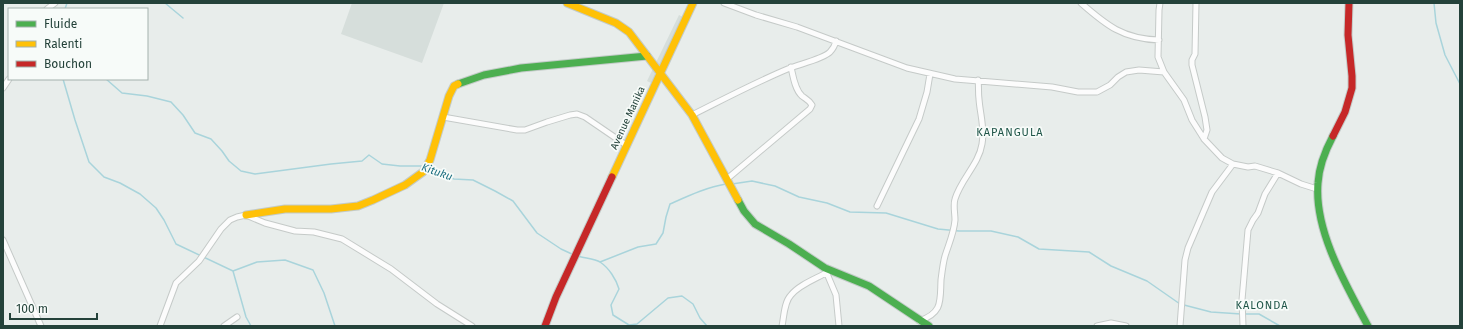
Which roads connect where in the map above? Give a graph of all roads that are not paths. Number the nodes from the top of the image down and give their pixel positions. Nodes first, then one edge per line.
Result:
1 (567, 3) edge
2 (694, 3) edge
3 (724, 3) edge
4 (1081, 3) edge
5 (1160, 3) edge
6 (1196, 3) edge
7 (1349, 3) edge
8 (1158, 40) junction
9 (836, 41) junction
10 (647, 56) junction
11 (791, 67) junction
12 (1164, 72) junction
13 (659, 73) junction
14 (930, 74) junction
15 (978, 80) junction
16 (692, 115) junction
17 (443, 117) junction
18 (1204, 140) junction
19 (626, 145) junction
20 (1233, 164) junction
21 (1278, 172) junction
22 (727, 179) junction
23 (1316, 189) junction
24 (877, 206) dead end
25 (246, 215) junction
26 (3, 240) edge
27 (826, 270) junction
28 (237, 317) dead end
29 (920, 320) junction
30 (41, 326) edge
31 (160, 326) edge
32 (224, 326) edge
33 (472, 326) edge
34 (545, 326) edge
35 (782, 326) edge
36 (839, 326) edge
37 (930, 326) edge
38 (1097, 326) edge
39 (1126, 326) edge
40 (1180, 326) edge
41 (1243, 326) edge
42 (1368, 326) edge

1 - 10 street
2 - 13 street, Avenue Manika
3 - 9 street
4 - 8 street
5 - 8 street
6 - 18 street
7 - 23 street
8 - 12 street
9 - 11 street
9 - 14 street
10 - 13 street
10 - 17 street
11 - 16 street
11 - 22 street
12 - 15 street
12 - 18 street
13 - 16 street
13 - 19 street, Avenue Manika
14 - 15 street
14 - 24 street
15 - 29 street
16 - 22 street
17 - 19 street
17 - 25 street
18 - 20 street
19 - 34 street, Avenue Manika
20 - 21 street
20 - 40 street
21 - 23 street
21 - 41 street
22 - 27 street
23 - 42 street
25 - 31 street
25 - 33 street
26 - 30 street
27 - 29 street
27 - 35 street
27 - 36 street
28 - 32 street
29 - 37 street
38 - 39 street

